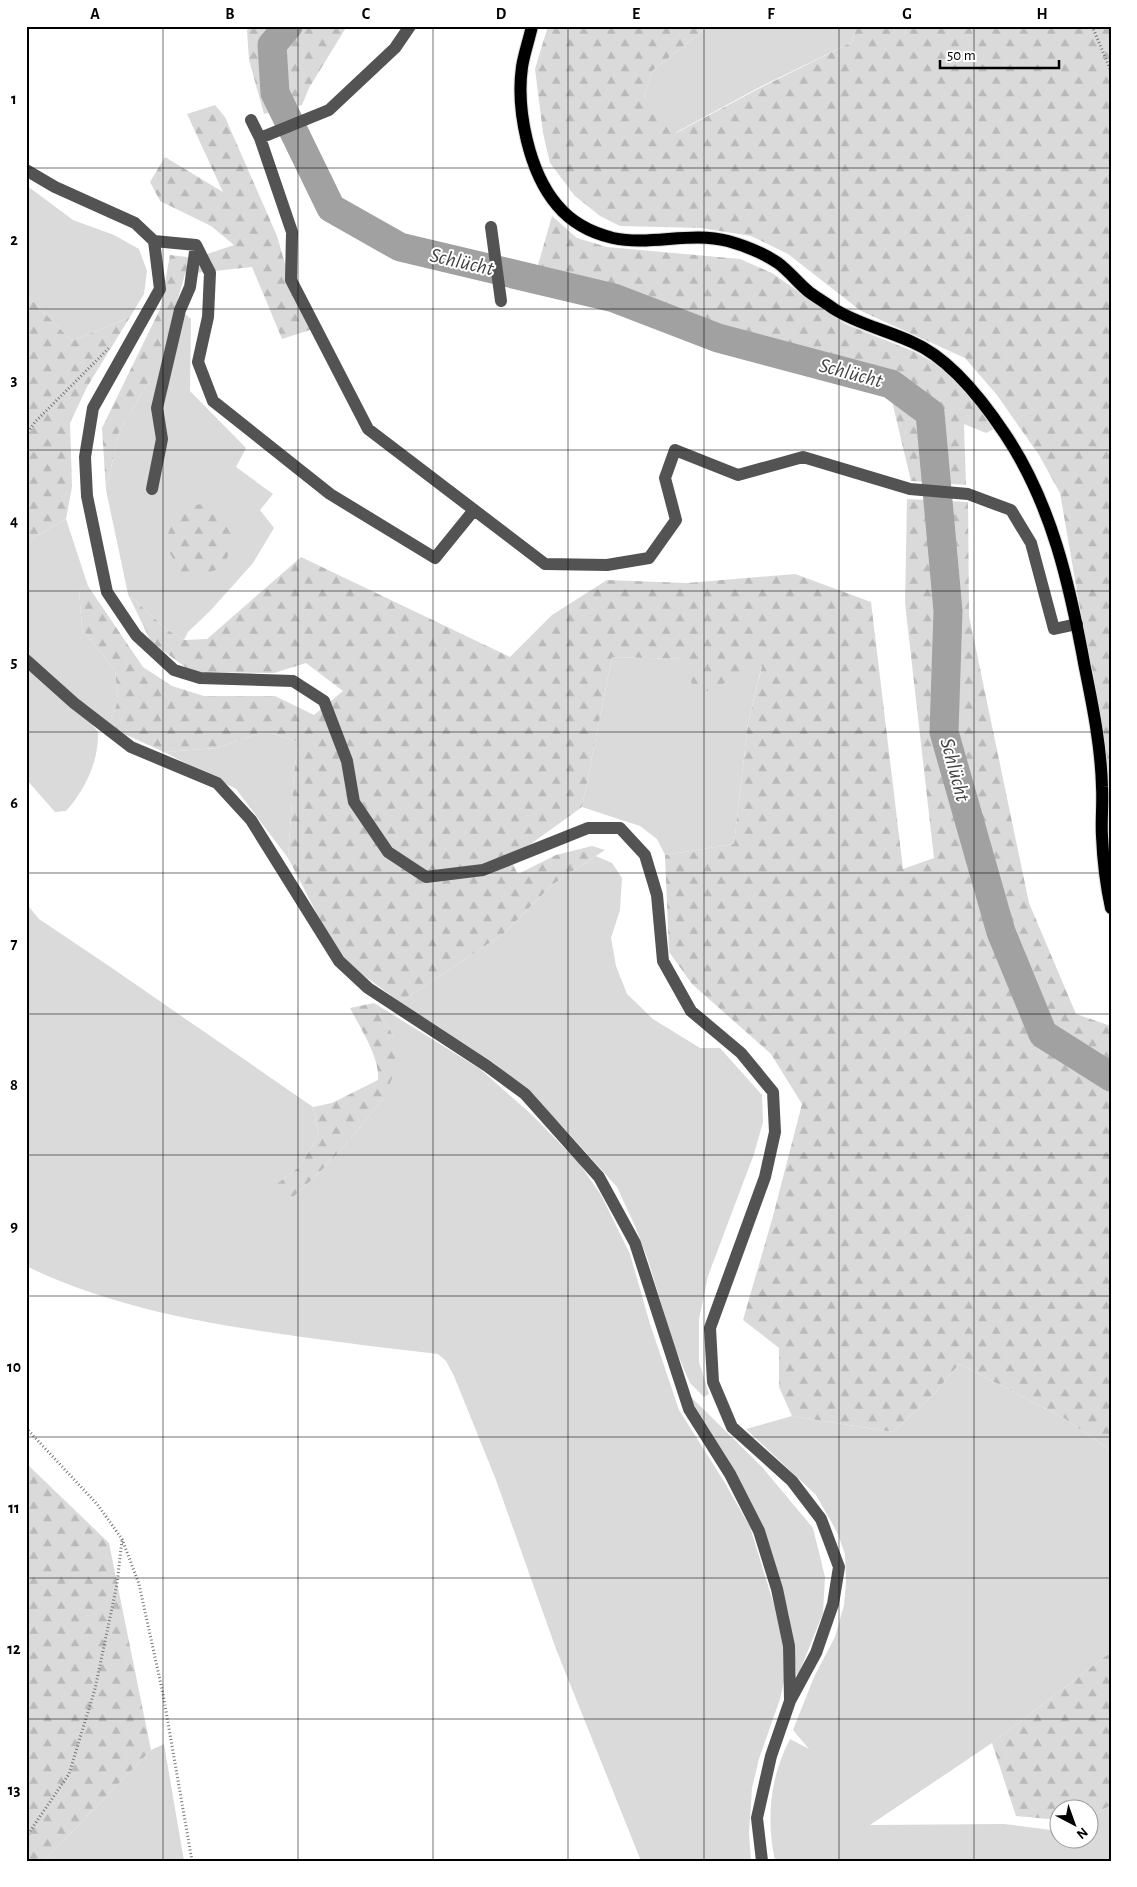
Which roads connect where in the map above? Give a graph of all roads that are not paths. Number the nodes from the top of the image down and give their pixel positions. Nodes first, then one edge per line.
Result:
1 (410, 26) edge
2 (532, 26) edge
3 (251, 120) dead end
4 (260, 138) junction
5 (26, 170) edge
6 (491, 227) dead end
7 (154, 241) junction
8 (196, 245) junction
9 (501, 301) dead end
10 (152, 489) dead end
11 (474, 510) junction
12 (1077, 624) junction
13 (26, 660) edge
14 (1111, 908) edge
15 (790, 1701) junction
16 (762, 1861) edge

1 - 4 street
2 - 12 main road
3 - 4 street
4 - 11 street
5 - 7 street
6 - 9 street
7 - 8 street
7 - 15 street
8 - 10 street
8 - 11 street
11 - 12 street
12 - 14 main road
13 - 15 street
15 - 16 street

